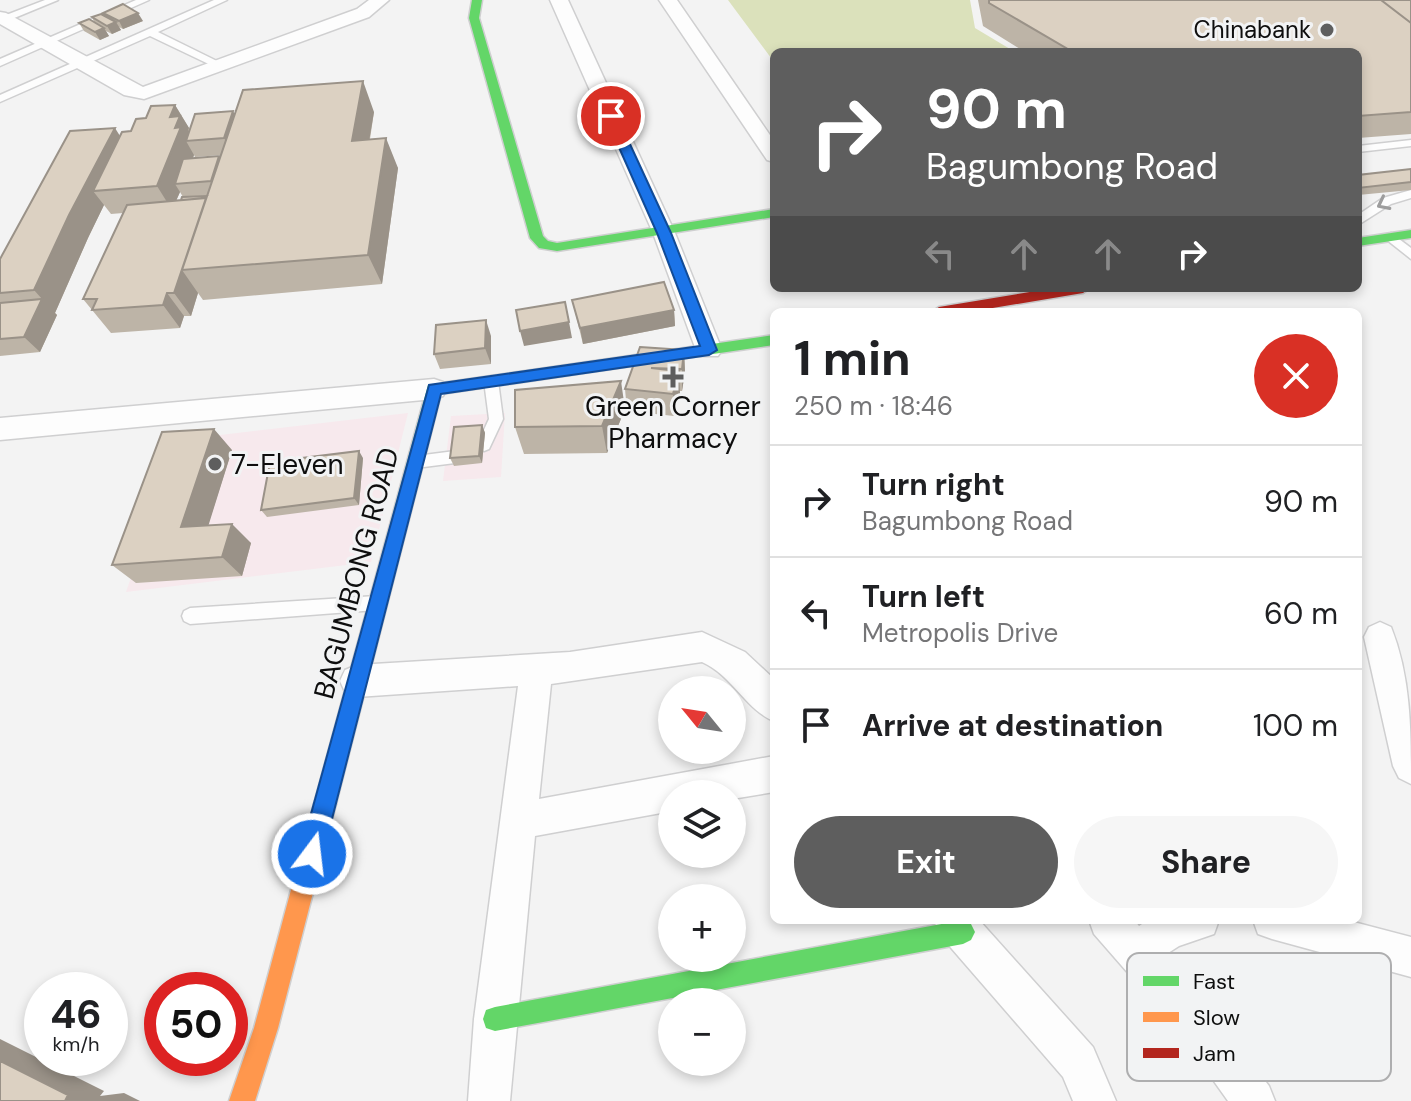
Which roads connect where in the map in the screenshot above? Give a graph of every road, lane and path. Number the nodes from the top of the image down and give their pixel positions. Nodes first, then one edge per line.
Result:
1 (53, 0) edge
2 (144, 0) edge
3 (222, 0) edge
4 (380, 0) edge
5 (477, 0) edge
6 (559, 0) edge
7 (668, 0) edge
8 (1, 19) edge
9 (150, 32) junction
10 (44, 43) junction
11 (0, 63) edge
12 (80, 64) junction
13 (220, 66) junction
14 (0, 99) edge
15 (1411, 143) edge
16 (1362, 149) edge
17 (770, 150) edge
18 (1411, 194) edge
19 (770, 214) edge
20 (1362, 218) edge
21 (664, 233) junction
22 (1411, 234) edge
23 (1391, 237) junction
24 (1362, 241) edge
25 (1411, 255) edge
26 (1059, 292) edge
27 (963, 308) edge
28 (770, 341) edge
29 (709, 350) junction
30 (491, 381) junction
31 (434, 389) junction
32 (0, 429) edge
33 (484, 445) edge
34 (455, 457) edge
35 (414, 462) junction
36 (377, 603) junction
37 (190, 616) dead end
38 (1380, 637) dead end
39 (536, 671) junction
40 (357, 681) junction
41 (770, 701) edge
42 (1411, 766) edge
43 (770, 775) edge
44 (518, 821) junction
45 (1112, 924) edge
46 (1186, 924) edge
47 (1287, 924) edge
48 (958, 926) edge
49 (1137, 951) joint
50 (1411, 957) edge
51 (495, 1019) junction
52 (1239, 1081) edge
53 (242, 1101) edge
54 (489, 1101) edge
55 (1095, 1101) edge
56 (1254, 1101) edge

1 - 8 lane
2 - 10 lane
3 - 9 lane
4 - 13 street
5 - 21 main road
6 - 21 street
7 - 17 street
8 - 10 street
9 - 12 lane
9 - 13 lane
10 - 11 lane
10 - 12 street
12 - 13 street
12 - 14 lane
15 - 16 lane
18 -> 20 lane
19 - 21 main road
21 - 29 street
22 - 23 main road
23 - 24 main road
23 - 25 lane
26 - 27 main road
28 - 29 main road
29 - 30 main road
30 - 31 main road
30 - 33 lane
31 - 32 street
31 - 35 main road, BAGUMBONG ROAD
34 - 35 lane
35 - 36 main road, BAGUMBONG ROAD
36 - 37 lane
36 - 40 main road, BAGUMBONG ROAD
38 - 42 street
39 - 40 street
39 - 41 street
39 - 44 street
40 - 53 main road, BAGUMBONG ROAD
43 - 44 street
44 - 51 street
45 - 49 street
46 - 49 street
47 - 50 street
48 - 51 main road
48 - 55 street
51 - 54 street
52 - 56 street

